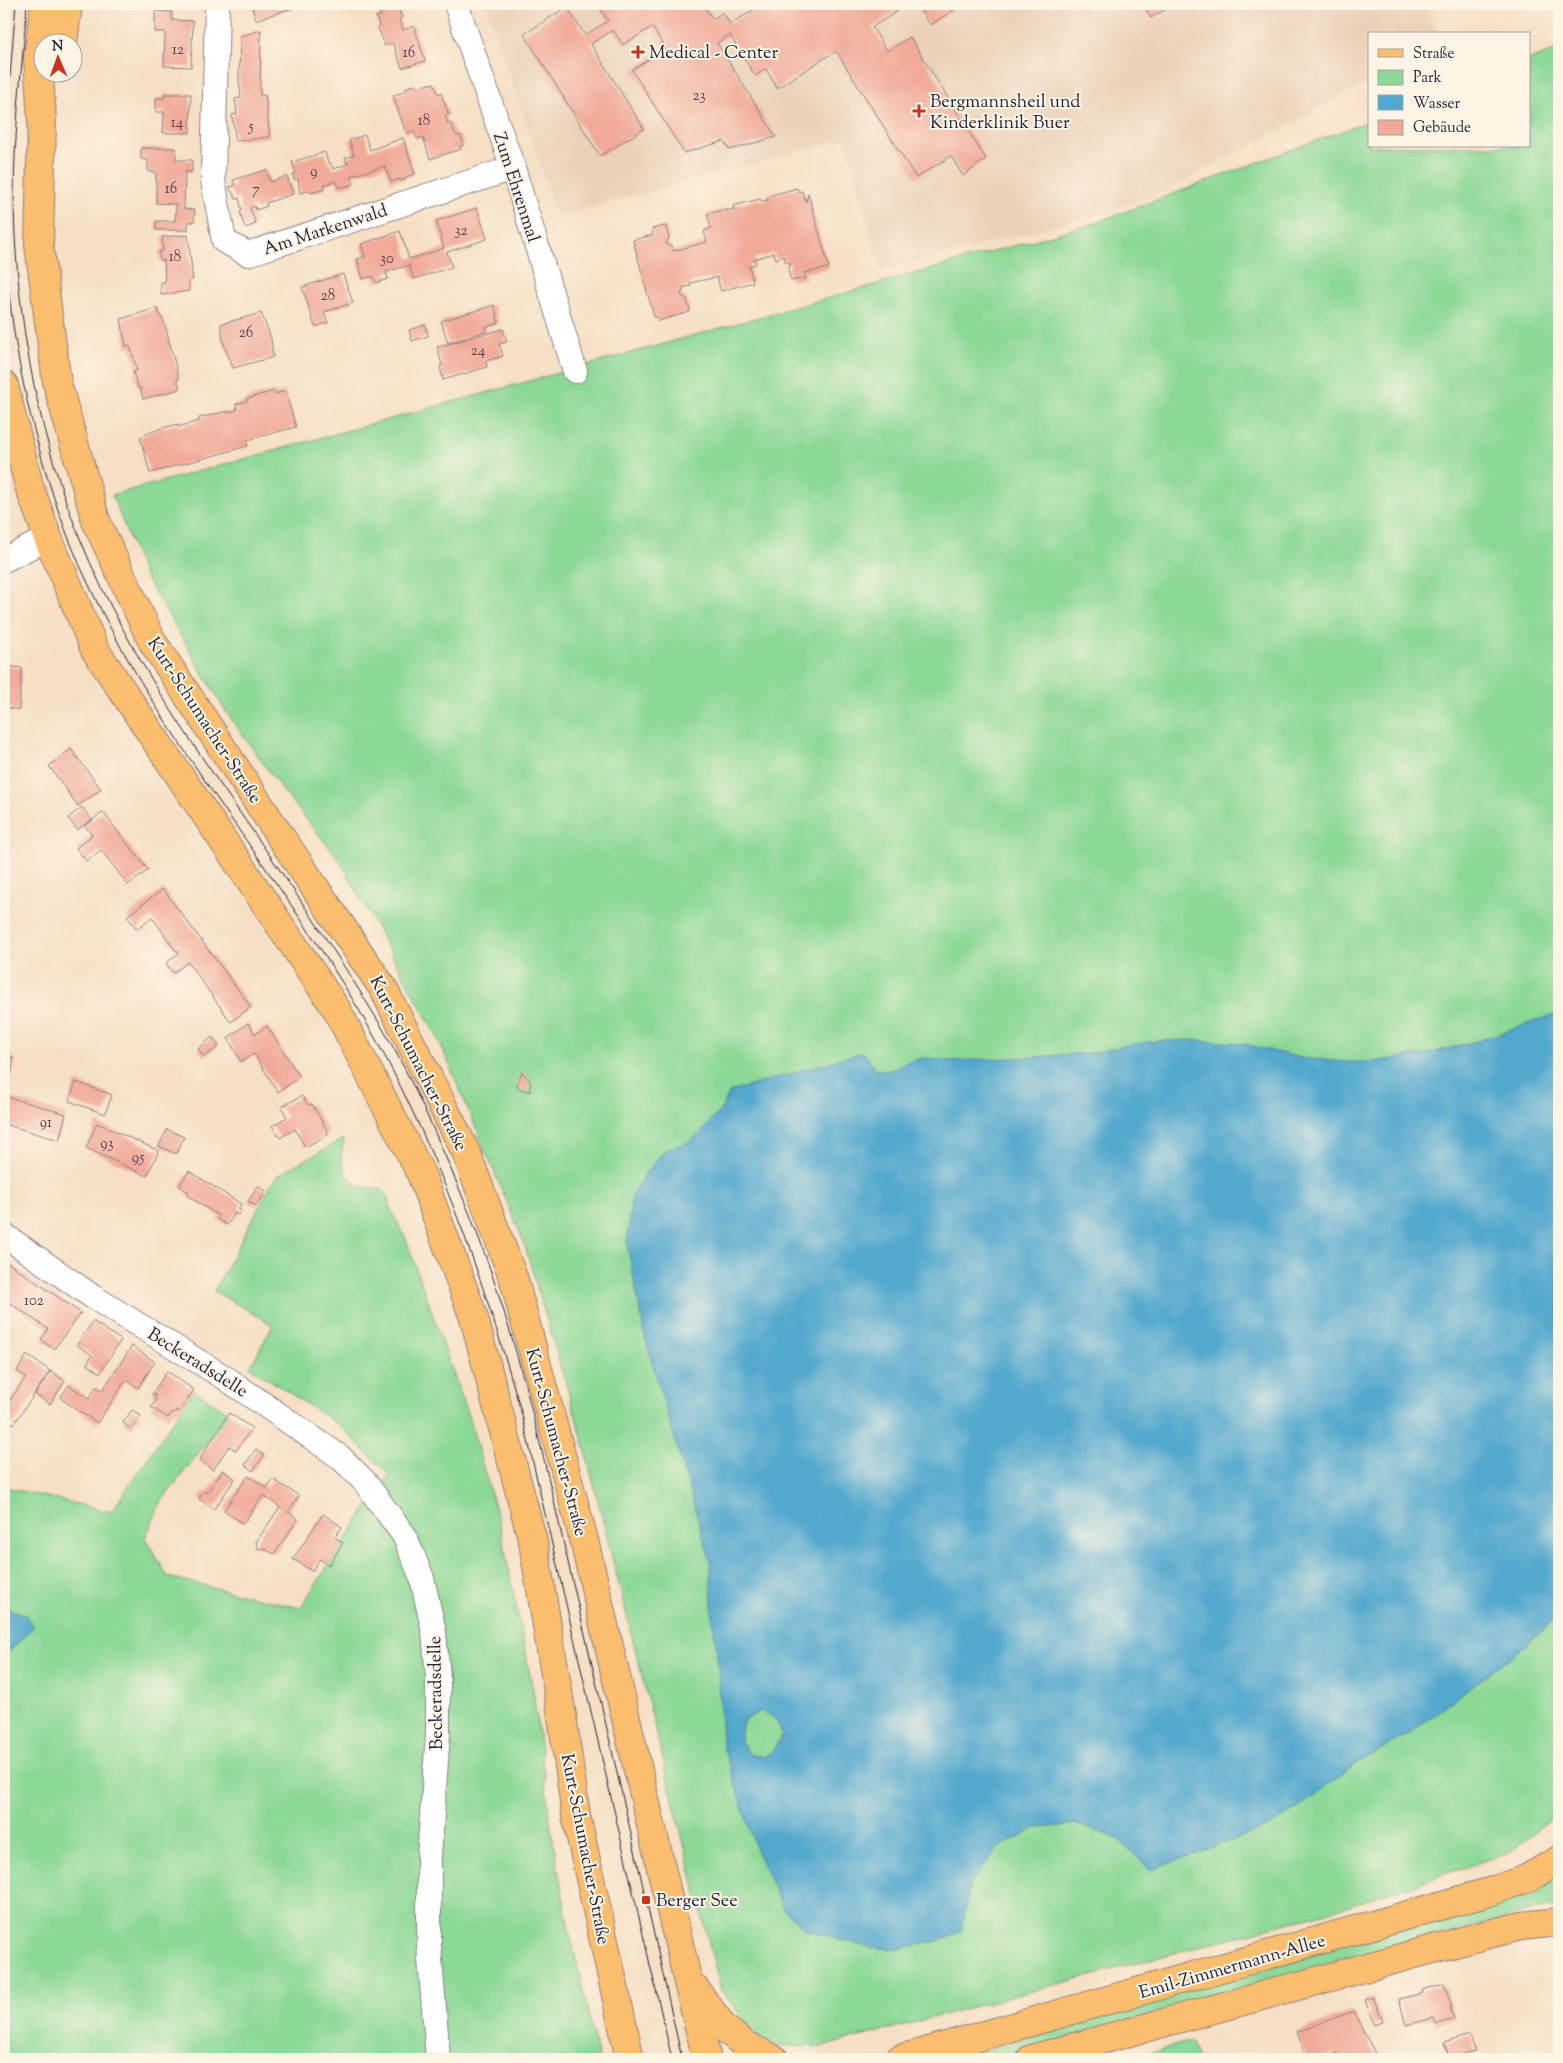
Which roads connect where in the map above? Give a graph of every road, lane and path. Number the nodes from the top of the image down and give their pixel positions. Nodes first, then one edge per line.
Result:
1 (44, 4) edge
2 (68, 4) edge
3 (217, 4) edge
4 (456, 4) edge
5 (64, 32) edge
6 (54, 82) edge
7 (42, 120) junction
8 (513, 168) junction
9 (575, 371) dead end
10 (4, 385) edge
11 (48, 538) junction
12 (4, 560) edge
13 (4, 1235) edge
14 (1559, 1860) edge
15 (1559, 1922) edge
16 (687, 1978) junction
17 (438, 2059) edge
18 (630, 2059) edge
19 (708, 2059) edge
20 (774, 2059) edge
21 (900, 2059) edge
22 (1031, 2059) edge

1 - 7 main road, Kurt-Schumacher-Straße
2 - 5 main road
3 - 8 street, Am Markenwald
4 - 8 street, Zum Ehrenmal
6 - 7 main road, Kurt-Schumacher-Straße
7 - 16 main road, Kurt-Schumacher-Straße
8 - 9 street, Zum Ehrenmal
10 - 11 main road, Kurt-Schumacher-Straße
11 - 12 street
11 - 18 main road, Kurt-Schumacher-Straße
13 - 17 street, Beckeradsdelle
14 - 21 main road, Emil-Zimmermann-Allee
15 - 22 main road, Emil-Zimmermann-Allee
16 - 19 main road, Kurt-Schumacher-Straße
16 - 20 main road

